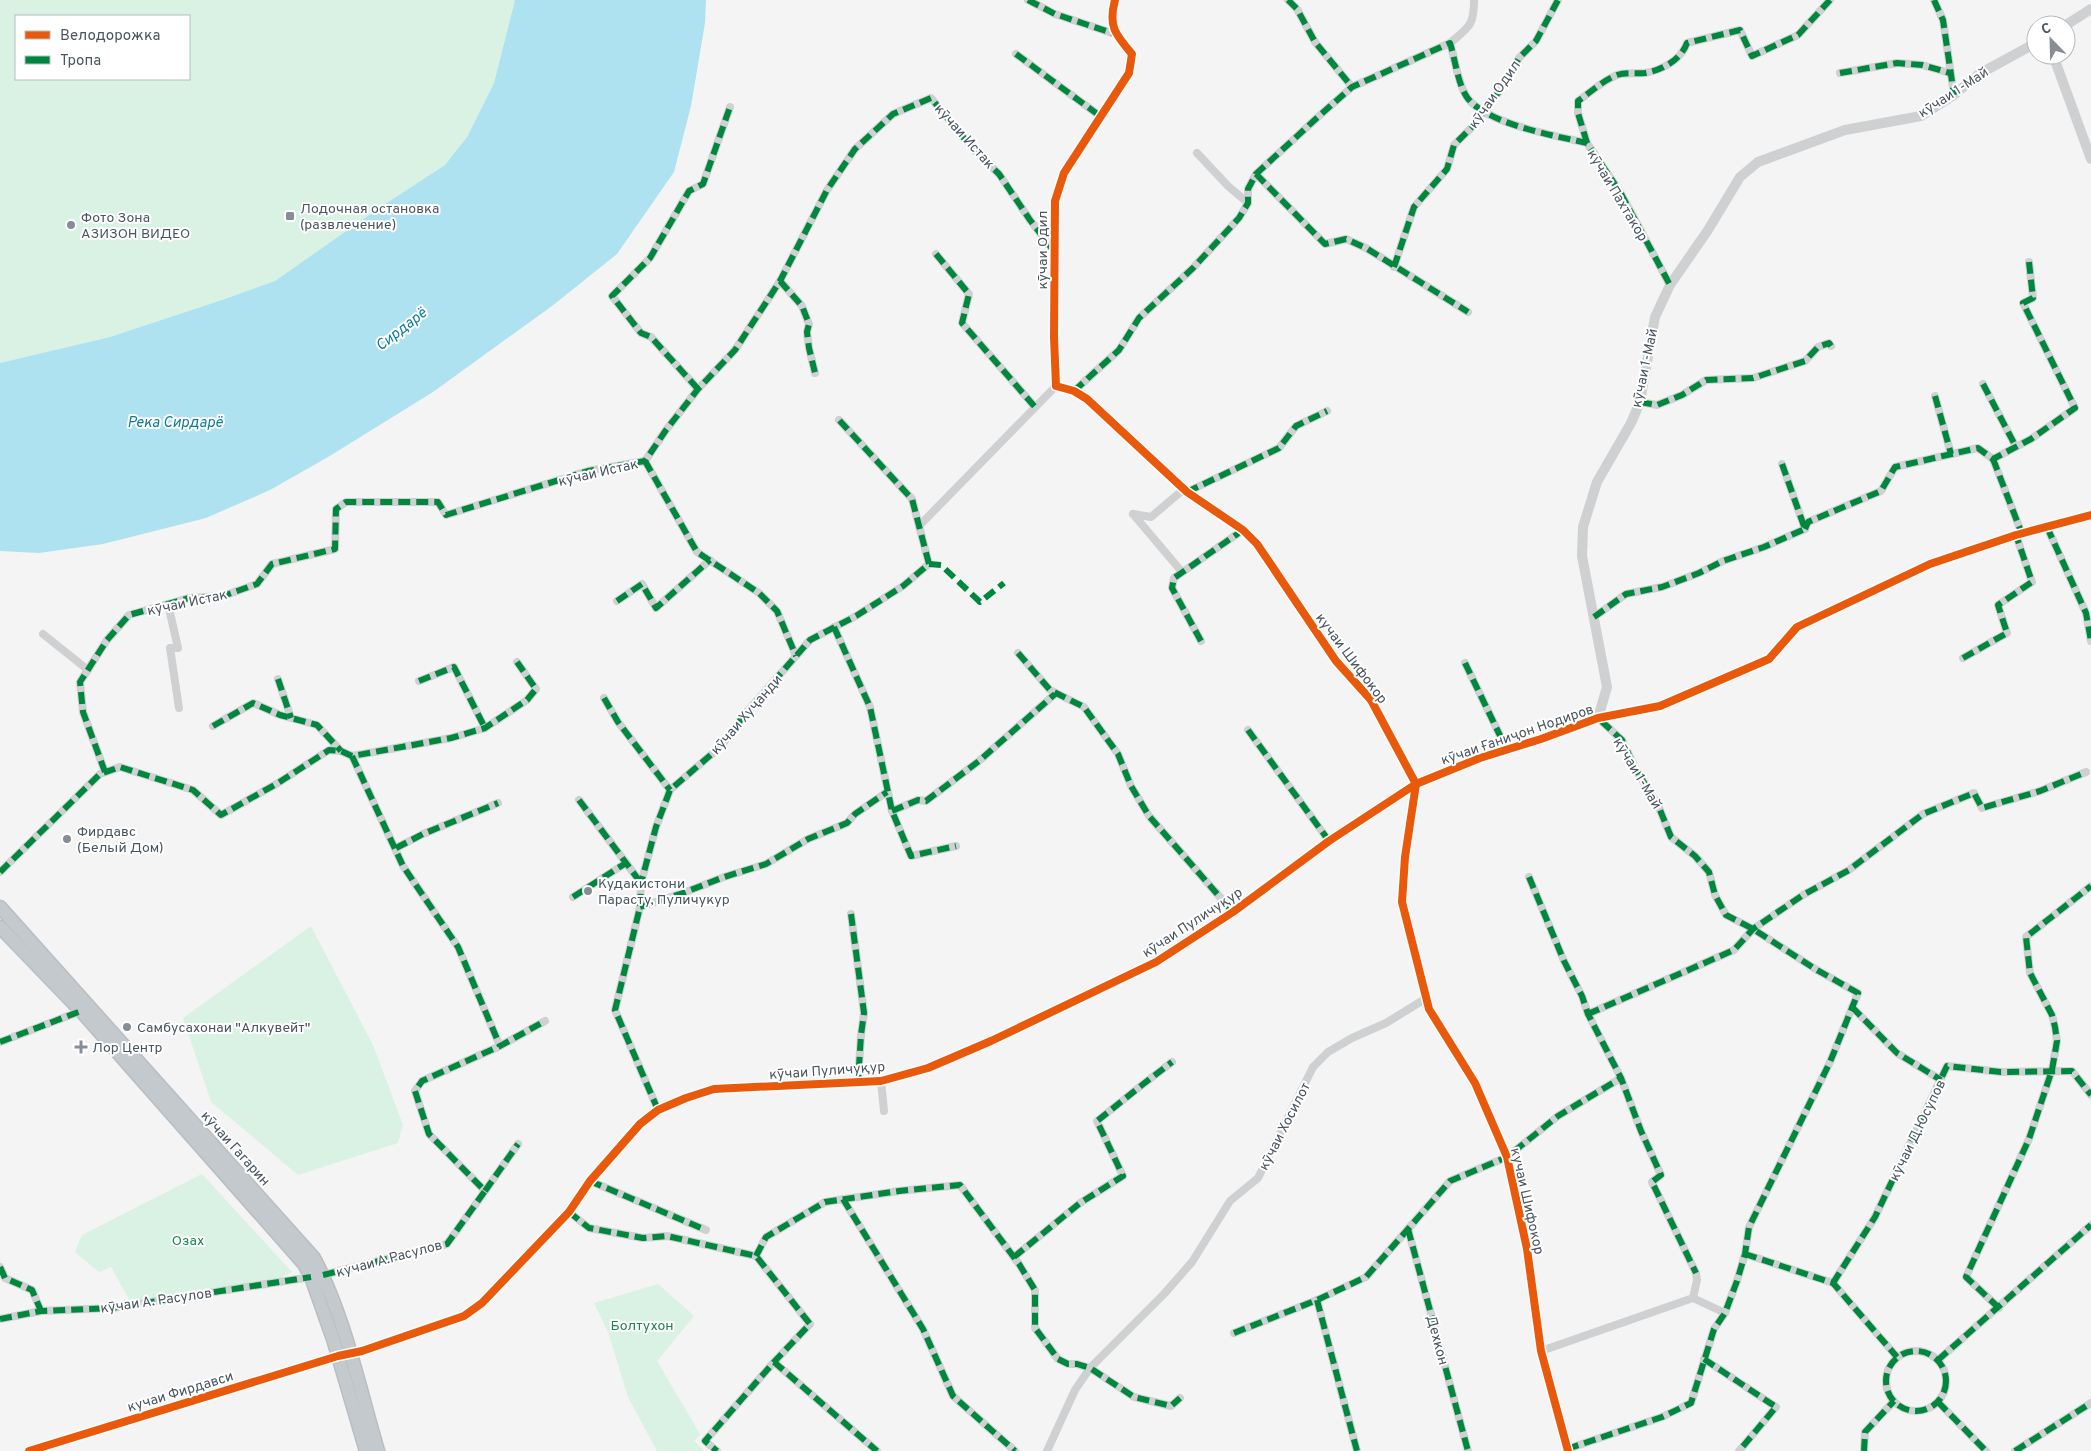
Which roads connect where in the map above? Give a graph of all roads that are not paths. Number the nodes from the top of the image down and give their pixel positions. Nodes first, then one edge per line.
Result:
1 (1028, 0) edge
2 (1115, 0) edge
3 (1288, 0) edge
4 (1474, 0) edge
5 (1558, 0) edge
6 (1830, 0) edge
7 (1934, 0) edge
8 (2091, 8) edge
9 (2076, 18) edge
10 (1115, 34) junction
11 (1450, 43) junction
12 (2026, 48) edge
13 (1016, 54) dead end
14 (2057, 65) edge
15 (1840, 73) dead end
16 (1950, 73) junction
17 (1352, 87) junction
18 (1954, 95) junction
19 (730, 107) dead end
20 (1483, 112) junction
21 (1100, 116) junction
22 (1587, 143) junction
23 (1197, 153) dead end
24 (2091, 160) edge
25 (1256, 174) junction
26 (1248, 203) junction
27 (1055, 252) junction
28 (936, 254) dead end
29 (2029, 262) dead end
30 (1394, 267) junction
31 (780, 281) junction
32 (1670, 285) junction
33 (1468, 312) dead end
34 (1831, 346) dead end
35 (815, 373) dead end
36 (1983, 384) dead end
37 (1056, 386) junction
38 (698, 389) junction
39 (1074, 391) junction
40 (1935, 396) dead end
41 (1640, 402) junction
42 (1035, 408) junction
43 (1327, 411) dead end
44 (839, 420) dead end
45 (2016, 447) junction
46 (1951, 454) junction
47 (1993, 459) junction
48 (645, 461) junction
49 (1782, 464) dead end
50 (1186, 491) junction
51 (2091, 516) edge
52 (919, 526) junction
53 (2047, 527) junction
54 (1805, 529) junction
55 (1244, 530) junction
56 (2019, 535) junction
57 (710, 560) junction
58 (1182, 572) junction
59 (617, 601) dead end
60 (168, 604) junction
61 (2088, 612) edge
62 (1594, 617) junction
63 (834, 627) junction
64 (43, 634) dead end
65 (1201, 641) dead end
66 (2091, 641) edge
67 (1018, 653) dead end
68 (796, 656) junction
69 (1962, 658) dead end
70 (517, 662) dead end
71 (1465, 663) dead end
72 (88, 670) junction
73 (278, 679) dead end
74 (420, 680) dead end
75 (1055, 694) junction
76 (604, 698) dead end
77 (179, 708) dead end
78 (291, 718) junction
79 (1598, 718) junction
80 (213, 726) dead end
81 (485, 728) junction
82 (1248, 730) dead end
83 (1507, 750) junction
84 (341, 751) junction
85 (352, 756) junction
86 (105, 772) junction
87 (2086, 772) dead end
88 (1416, 784) junction
89 (670, 790) junction
90 (887, 792) junction
91 (578, 800) dead end
92 (498, 802) dead end
93 (892, 811) junction
94 (1329, 841) junction
95 (956, 846) dead end
96 (396, 848) junction
97 (626, 863) junction
98 (0, 872) edge
99 (1529, 877) dead end
100 (641, 883) junction
101 (2091, 886) edge
102 (573, 897) dead end
103 (0, 907) edge
104 (640, 907) junction
105 (1232, 912) junction
106 (851, 914) dead end
107 (0, 927) edge
108 (1753, 929) junction
109 (1425, 999) junction
110 (1852, 1007) junction
111 (81, 1010) junction
112 (1588, 1014) junction
113 (545, 1021) dead end
114 (0, 1042) edge
115 (500, 1046) junction
116 (1172, 1062) dead end
117 (2052, 1070) junction
118 (1621, 1078) junction
119 (1941, 1080) junction
120 (881, 1081) junction
121 (858, 1082) junction
122 (2091, 1095) edge
123 (658, 1110) junction
124 (884, 1111) dead end
125 (518, 1144) dead end
126 (1507, 1157) junction
127 (590, 1182) junction
128 (485, 1191) junction
129 (843, 1199) junction
130 (569, 1212) junction
131 (2091, 1225) edge
132 (1408, 1229) junction
133 (706, 1230) dead end
134 (1745, 1254) junction
135 (756, 1256) junction
136 (1014, 1257) junction
137 (0, 1267) edge
138 (317, 1276) junction
139 (1833, 1283) junction
140 (1693, 1298) junction
141 (1317, 1300) junction
142 (1999, 1308) junction
143 (41, 1311) junction
144 (1725, 1313) junction
145 (0, 1320) edge
146 (1234, 1333) dead end
147 (1542, 1350) junction
148 (344, 1354) junction
149 (1897, 1358) junction
150 (1704, 1359) junction
151 (1938, 1360) junction
152 (774, 1362) junction
153 (1090, 1368) junction
154 (1180, 1398) dead end
155 (1894, 1401) junction
156 (1938, 1402) junction
157 (2091, 1403) edge
158 (1568, 1450) edge
159 (28, 1451) edge
160 (366, 1451) edge
161 (378, 1451) edge
162 (718, 1451) edge
163 (876, 1451) edge
164 (1015, 1451) edge
165 (1046, 1451) edge
166 (1357, 1451) edge
167 (1468, 1451) edge
168 (1739, 1451) edge
169 (1864, 1451) edge
170 (1986, 1451) edge
171 (2015, 1451) edge

1 - 10 street
2 - 10 street
3 - 17 street
4 - 11 street
5 - 20 street, кӯчаи Одил
6 - 22 street
7 - 16 street
8 - 9 street
10 - 21 street, кӯчаи Одил
11 - 17 street
11 - 20 street, кӯчаи Пахтакор
12 - 18 street, кӯчаи 1-Май
13 - 21 street
14 - 24 street
15 - 16 street
16 - 18 street
17 - 25 street
18 - 32 street, кӯчаи 1-Май
19 - 38 street
20 - 22 street, кӯчаи Пахтакор
20 - 30 street, кӯчаи Одил
21 - 27 street, кӯчаи Одил
22 - 32 street, кӯчаи Пахтакор
23 - 26 street
25 - 26 street
25 - 30 street
26 - 39 street
27 - 31 street, кӯчаи Истак
27 - 37 street, кӯчаи Одил
28 - 42 street
29 - 45 street
30 - 33 street
31 - 35 street
31 - 38 street, кӯчаи Истак
32 - 41 street, кӯчаи 1-Май
34 - 41 street
36 - 45 street
37 - 39 street
37 - 42 street
38 - 48 street, кӯчаи Истак
39 - 50 street, кучаи Шифокор
40 - 46 street
41 - 62 street, кӯчаи 1-Май
42 - 52 street
43 - 50 street
44 - 52 street, кӯчаи Хуҷанди
45 - 47 street
46 - 47 street
46 - 54 street
47 - 56 street
48 - 57 street
48 - 60 street, кӯчаи Истак
49 - 54 street
50 - 55 street, кучаи Шифокор
50 - 58 street
51 - 53 street, кӯчаи Ғаниҷон Нодиров
52 - 63 street, кӯчаи Хуҷанди
53 - 56 street, кӯчаи Ғаниҷон Нодиров
53 - 61 street
54 - 62 street
55 - 58 street
55 - 88 street, кучаи Шифокор
56 - 69 street
56 - 79 street, кӯчаи Ғаниҷон Нодиров
57 - 59 street
57 - 68 street
58 - 65 street
60 - 72 street, кӯчаи Истак
60 - 77 street
61 - 66 street
62 - 79 street, кӯчаи 1-Май
63 - 68 street, кӯчаи Хуҷанди
63 - 90 street
64 - 72 street
67 - 75 street
68 - 89 street, кӯчаи Хуҷанди
70 - 81 street
71 - 83 street
72 - 86 street, кӯчаи Истак
73 - 78 street
74 - 81 street
75 - 93 street
75 - 105 street
76 - 89 street
78 - 80 street
78 - 84 street
79 - 83 street, кӯчаи Ғаниҷон Нодиров
79 - 108 street, кӯчаи 1-Май
81 - 85 street
82 - 94 street
83 - 88 street, кӯчаи Ғаниҷон Нодиров
84 - 85 street
84 - 86 street
85 - 96 street
86 - 98 street
87 - 108 street
88 - 94 street, кӯчаи Пуличуқур
88 - 109 street, кучаи Шифокор
89 - 100 street, кӯчаи Хуҷанди
90 - 93 street
90 - 104 street
91 - 97 street
92 - 96 street
93 - 95 street
94 - 105 street, кӯчаи Пуличуқур
96 - 115 street
97 - 100 street
97 - 102 street
99 - 112 street
100 - 104 street, кӯчаи Хуҷанди
101 - 117 street
103 - 138 highway, кӯчаи Гагарин
104 - 123 street, кӯчаи Хуҷанди
105 - 120 street, кӯчаи Пуличуқур
106 - 121 street
107 - 111 highway, кӯчаи Гагарин
108 - 110 street, кӯчаи 1-Май
108 - 112 street
109 - 126 street, кучаи Шифокор
109 - 153 street, кӯчаи Хосилот
110 - 119 street
110 - 134 street
111 - 114 street
111 - 138 highway, кӯчаи Гагарин
112 - 118 street
113 - 115 street
115 - 128 street
116 - 136 street
117 - 119 street, кӯчаи Д.Юсупов
117 - 122 street
117 - 142 street
118 - 126 street
118 - 140 street
119 - 139 street, кӯчаи Д.Юсупов
120 - 121 street, кӯчаи Пуличуқур
120 - 124 street
121 - 123 street, кӯчаи Пуличуқур
123 - 127 street, кӯчаи Пуличуқур
125 - 128 street, кучаи А.Расулов
126 - 132 street
126 - 147 street, кучаи Шифокор
127 - 130 street, кӯчаи Пуличуқур
127 - 133 street
128 - 138 street, кучаи А.Расулов
129 - 135 street
129 - 136 street
129 - 164 street
130 - 135 street
130 - 148 street, кӯчаи Пуличуқур
131 - 142 street
132 - 141 street
132 - 167 street, Дехкон
134 - 139 street
134 - 144 street
135 - 152 street
136 - 153 street
137 - 143 street
138 - 143 street, кӯчаи А. Расулов
138 - 148 highway, кӯчаи Гагарин
139 - 149 street
140 - 144 street
140 - 147 street
141 - 146 street
141 - 166 street
142 - 151 street
143 - 145 street, кӯчаи А. Расулов
144 - 150 street
147 - 158 street, кучаи Шифокор
148 - 159 street, кучаи Фирдавси
148 - 160 highway
148 - 161 highway, кӯчаи Гагарин
149 - 151 street
149 - 155 street
150 - 158 street
150 - 168 street
151 - 156 street
152 - 162 street
152 - 163 street
153 - 154 street
153 - 165 street, кӯчаи Хосилот
155 - 156 street
155 - 169 street
156 - 170 street
157 - 171 street

